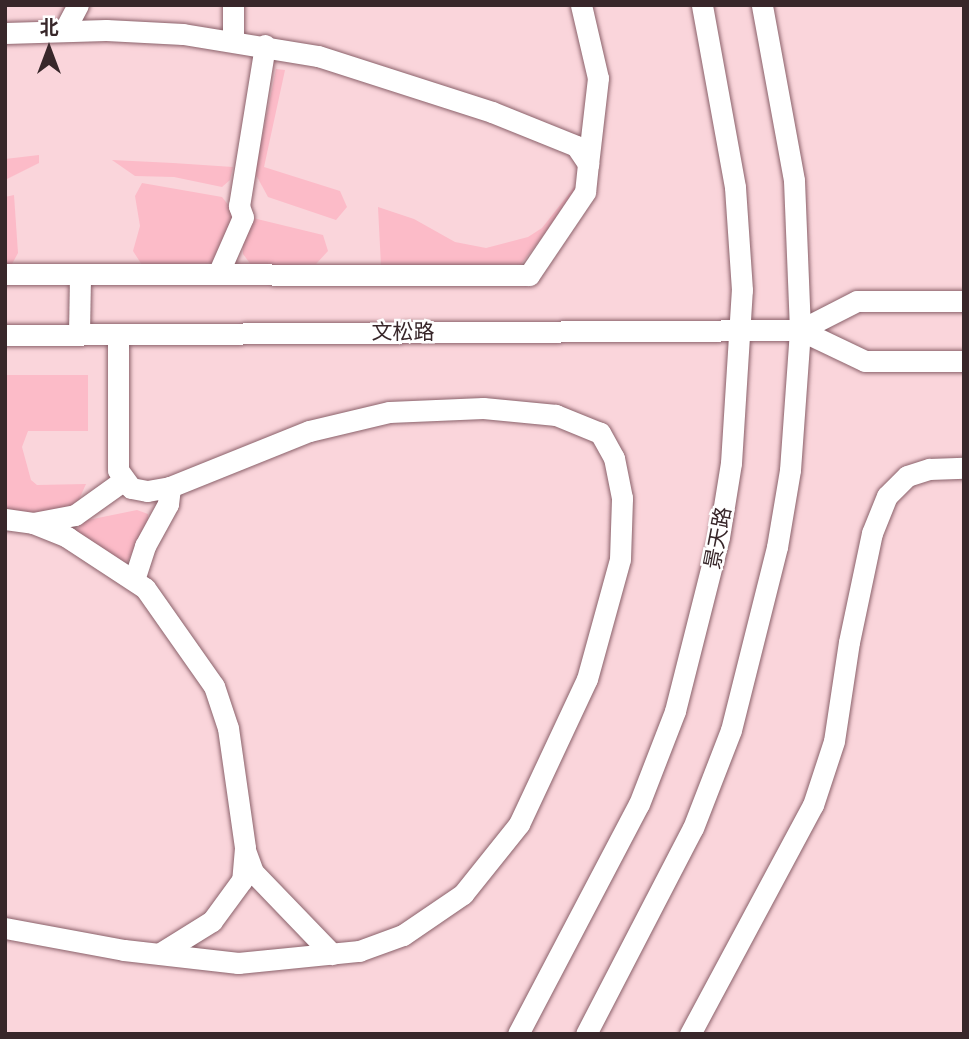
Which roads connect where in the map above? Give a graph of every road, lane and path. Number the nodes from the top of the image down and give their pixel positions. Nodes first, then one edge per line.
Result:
1 (78, 5) edge
2 (233, 5) edge
3 (581, 5) edge
4 (702, 5) edge
5 (762, 5) edge
6 (64, 31) junction
7 (5, 33) edge
8 (233, 41) junction
9 (265, 45) junction
10 (588, 164) junction
11 (5, 274) edge
12 (218, 274) junction
13 (80, 275) junction
14 (964, 301) edge
15 (741, 330) junction
16 (800, 330) junction
17 (79, 334) junction
18 (118, 334) junction
19 (5, 335) edge
20 (964, 361) edge
21 (964, 468) edge
22 (124, 480) junction
23 (170, 487) junction
24 (5, 519) edge
25 (33, 523) junction
26 (134, 580) junction
27 (245, 848) junction
28 (5, 928) edge
29 (160, 953) junction
30 (332, 954) junction
31 (518, 1034) edge
32 (586, 1034) edge
33 (690, 1034) edge

1 - 6 street
2 - 8 street
3 - 10 street
4 - 15 street, 景天路
5 - 16 street
6 - 7 street
6 - 8 street
8 - 9 street
9 - 10 street
9 - 12 street
10 - 12 street
11 - 13 street
12 - 13 street
13 - 17 street
14 - 16 street, 文松路
15 - 16 street, 文松路
15 - 18 street, 文松路
15 - 31 street, 景天路
16 - 20 street, 文松路
16 - 32 street
17 - 18 street, 文松路
17 - 19 street, 文松路
18 - 22 street
21 - 33 street
22 - 23 street
22 - 25 street
23 - 26 street
23 - 30 street
24 - 25 street
25 - 26 street
26 - 27 street
27 - 29 street
27 - 30 street
28 - 29 street
29 - 30 street

